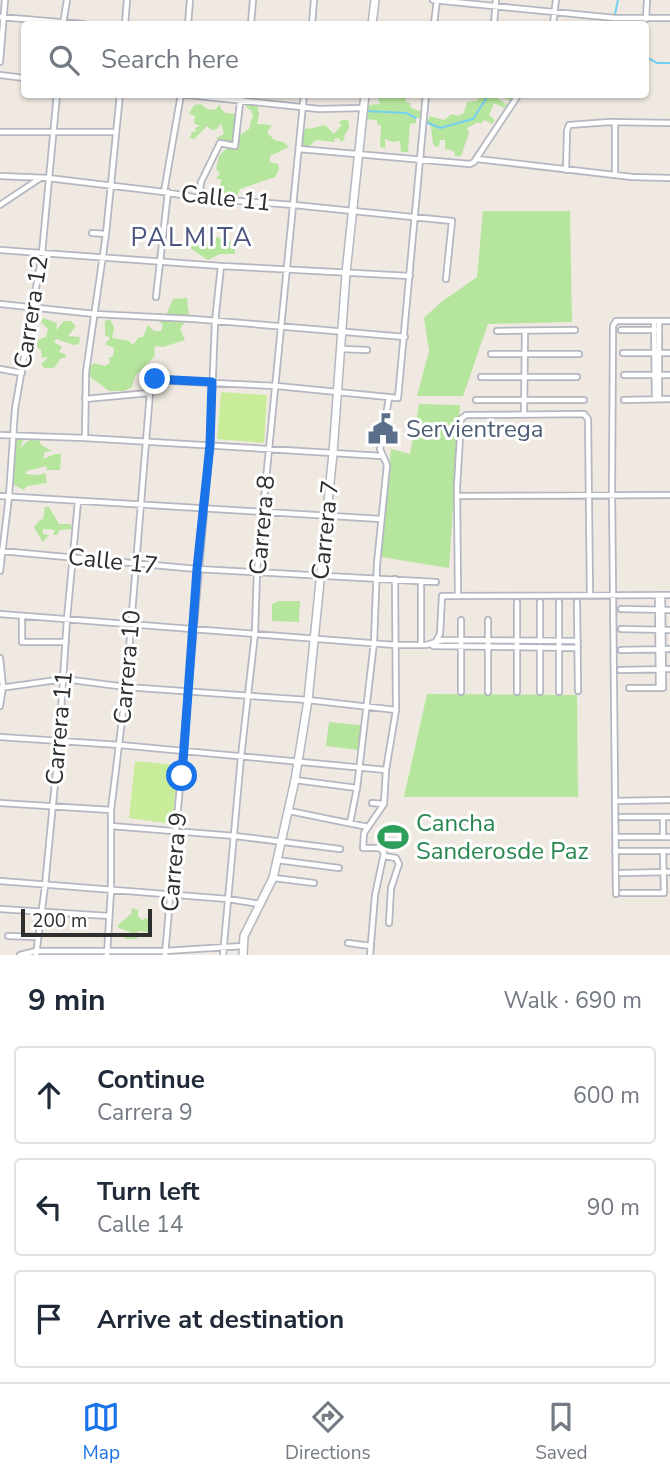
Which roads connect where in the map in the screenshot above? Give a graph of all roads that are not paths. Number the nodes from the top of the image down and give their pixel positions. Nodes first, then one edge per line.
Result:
1 (5, 0) edge
2 (67, 0) edge
3 (127, 0) edge
4 (190, 0) edge
5 (253, 0) edge
6 (314, 0) edge
7 (375, 0) edge
8 (436, 0) edge
9 (556, 0) edge
10 (647, 0) edge
11 (496, 3) edge
12 (555, 13) junction
13 (2, 17) edge
14 (670, 17) edge
15 (646, 19) junction
16 (43, 21) edge
17 (63, 21) edge
18 (125, 21) edge
19 (188, 21) edge
20 (251, 21) edge
21 (312, 21) edge
22 (372, 21) edge
23 (434, 21) edge
24 (494, 21) edge
25 (554, 21) edge
26 (0, 62) edge
27 (0, 75) edge
28 (21, 78) edge
29 (57, 98) edge
30 (119, 98) edge
31 (180, 98) edge
32 (241, 98) edge
33 (304, 98) edge
34 (365, 98) edge
35 (426, 98) edge
36 (516, 98) edge
37 (303, 107) junction
38 (364, 108) junction
39 (615, 122) junction
40 (670, 123) edge
41 (54, 131) junction
42 (0, 132) edge
43 (115, 132) junction
44 (299, 149) junction
45 (360, 153) junction
46 (421, 158) junction
47 (477, 159) junction
48 (566, 170) junction
49 (615, 175) junction
50 (0, 176) edge
51 (48, 178) junction
52 (670, 178) edge
53 (39, 179) junction
54 (110, 186) junction
55 (166, 192) junction
56 (199, 198) junction
57 (0, 205) edge
58 (295, 205) junction
59 (353, 211) junction
60 (416, 218) junction
61 (92, 233) dead end
62 (106, 234) junction
63 (0, 250) edge
64 (41, 253) junction
65 (103, 258) junction
66 (159, 262) junction
67 (221, 266) junction
68 (286, 269) junction
69 (346, 273) junction
70 (410, 276) junction
71 (446, 279) dead end
72 (156, 297) dead end
73 (0, 304) edge
74 (33, 307) junction
75 (95, 314) junction
76 (657, 321) junction
77 (670, 321) edge
78 (215, 322) junction
79 (281, 328) junction
80 (575, 330) dead end
81 (621, 330) dead end
82 (657, 330) junction
83 (497, 331) dead end
84 (524, 331) junction
85 (342, 333) junction
86 (405, 337) junction
87 (340, 349) junction
88 (367, 350) dead end
89 (623, 353) dead end
90 (657, 353) junction
91 (670, 353) edge
92 (491, 354) dead end
93 (524, 354) junction
94 (579, 354) dead end
95 (0, 369) edge
96 (22, 373) junction
97 (624, 375) dead end
98 (657, 375) junction
99 (670, 375) edge
100 (481, 377) dead end
101 (524, 377) junction
102 (577, 377) dead end
103 (212, 382) junction
104 (277, 386) junction
105 (149, 393) junction
106 (336, 393) junction
107 (85, 398) junction
108 (389, 398) junction
109 (657, 399) junction
110 (670, 399) edge
111 (476, 400) dead end
112 (524, 400) junction
113 (584, 400) dead end
114 (624, 400) dead end
115 (524, 415) junction
116 (0, 435) edge
117 (12, 436) junction
118 (85, 438) junction
119 (146, 441) junction
120 (210, 445) junction
121 (269, 450) junction
122 (333, 453) junction
123 (382, 456) junction
124 (589, 495) junction
125 (613, 495) junction
126 (670, 495) edge
127 (0, 496) edge
128 (9, 496) junction
129 (459, 496) junction
130 (78, 501) junction
131 (141, 505) junction
132 (203, 508) junction
133 (263, 512) junction
134 (326, 516) junction
135 (381, 520) junction
136 (1, 551) edge
137 (73, 557) junction
138 (136, 564) junction
139 (197, 569) junction
140 (0, 571) edge
141 (257, 571) junction
142 (320, 575) junction
143 (378, 578) junction
144 (395, 579) junction
145 (421, 581) junction
146 (436, 582) dead end
147 (590, 595) junction
148 (615, 595) junction
149 (660, 595) junction
150 (670, 595) edge
151 (458, 596) junction
152 (517, 602) dead end
153 (540, 602) dead end
154 (559, 602) dead end
155 (577, 602) dead end
156 (621, 609) dead end
157 (660, 610) junction
158 (670, 610) edge
159 (0, 614) edge
160 (22, 616) junction
161 (67, 619) junction
162 (461, 620) dead end
163 (488, 620) dead end
164 (132, 624) junction
165 (193, 628) junction
166 (621, 629) dead end
167 (661, 629) junction
168 (670, 630) edge
169 (255, 633) junction
170 (314, 637) junction
171 (66, 642) junction
172 (374, 642) junction
173 (437, 643) junction
174 (461, 643) junction
175 (488, 644) junction
176 (517, 644) junction
177 (540, 644) junction
178 (559, 644) junction
179 (578, 644) junction
180 (395, 645) junction
181 (421, 645) junction
182 (661, 649) junction
183 (670, 649) edge
184 (621, 650) dead end
185 (0, 658) edge
186 (620, 670) dead end
187 (661, 670) junction
188 (670, 670) edge
189 (64, 679) junction
190 (1, 687) edge
191 (126, 687) junction
192 (629, 688) dead end
193 (189, 691) junction
194 (579, 691) dead end
195 (461, 692) dead end
196 (488, 692) dead end
197 (517, 692) dead end
198 (540, 692) dead end
199 (559, 692) dead end
200 (247, 696) junction
201 (308, 700) junction
202 (0, 706) edge
203 (367, 706) junction
204 (396, 710) junction
205 (0, 737) edge
206 (59, 741) junction
207 (120, 745) junction
208 (184, 752) junction
209 (241, 757) junction
210 (298, 761) junction
211 (359, 768) junction
212 (386, 770) junction
213 (295, 780) junction
214 (357, 788) junction
215 (670, 800) edge
216 (615, 801) junction
217 (0, 803) edge
218 (372, 803) dead end
219 (384, 804) junction
220 (52, 807) junction
221 (111, 810) junction
222 (288, 810) junction
223 (621, 817) dead end
224 (663, 817) junction
225 (670, 817) edge
226 (350, 823) junction
227 (111, 827) junction
228 (368, 827) junction
229 (177, 833) junction
230 (235, 836) junction
231 (615, 837) junction
232 (663, 837) junction
233 (670, 837) edge
234 (281, 842) junction
235 (340, 849) dead end
236 (615, 851) junction
237 (663, 851) junction
238 (670, 851) edge
239 (384, 853) junction
240 (277, 860) junction
241 (339, 868) dead end
242 (667, 872) edge
243 (621, 873) dead end
244 (273, 878) junction
245 (0, 881) edge
246 (314, 883) dead end
247 (45, 886) junction
248 (111, 890) junction
249 (667, 893) edge
250 (171, 895) junction
251 (228, 899) junction
252 (260, 904) junction
253 (0, 909) edge
254 (42, 911) junction
255 (109, 915) junction
256 (388, 923) dead end
257 (8, 936) dead end
258 (38, 937) junction
259 (348, 943) dead end
260 (371, 946) junction
261 (224, 947) junction
262 (243, 951) edge
263 (36, 953) edge
264 (107, 953) edge
265 (125, 953) edge
266 (165, 953) edge
267 (20, 955) edge
268 (223, 955) edge
269 (370, 955) edge

1 - 13 street
2 - 17 street
3 - 18 street
4 - 19 street
5 - 20 street
6 - 21 street
7 - 22 street
8 - 11 street
8 - 23 street
9 - 12 street
10 - 15 street
11 - 12 street
11 - 24 street
12 - 15 street
12 - 25 street
13 - 16 street
13 - 26 street
14 - 15 street
27 - 28 street
29 - 41 street, Carrera 12
30 - 43 street
31 - 55 street
32 - 37 street
32 - 56 street
33 - 37 street, Carrera 8
34 - 38 street, Carrera 7
35 - 46 street
36 - 47 street
37 - 38 street
37 - 44 street, Carrera 8
38 - 45 street, Carrera 7
39 - 40 street
39 - 48 street
39 - 49 street
41 - 42 street
41 - 43 street
41 - 51 street, Carrera 12
43 - 54 street
44 - 45 street
44 - 58 street, Carrera 8
45 - 46 street
45 - 59 street, Carrera 7
46 - 47 street
46 - 60 street
47 - 48 street
48 - 49 street
49 - 52 street
50 - 53 street, Calle 11
51 - 53 street, Calle 11
51 - 54 street, Calle 11
51 - 64 street, Carrera 12
53 - 57 street
54 - 55 street, Calle 11
54 - 62 street
55 - 56 street, Calle 11
55 - 66 street
56 - 58 street, Calle 11
58 - 59 street, Calle 11
58 - 68 street, Carrera 8
59 - 60 street, Calle 11
59 - 69 street, Carrera 7
60 - 70 street
60 - 71 street, Calle 11
61 - 62 street
62 - 65 street
63 - 64 street
64 - 65 street
64 - 74 street, Carrera 12
65 - 66 street
65 - 75 street
66 - 67 street
66 - 72 street
67 - 68 street
67 - 78 street, Carrera 9
68 - 69 street
68 - 79 street, Carrera 8
69 - 70 street
69 - 85 street, Carrera 7
70 - 86 street
73 - 74 street
74 - 75 street
74 - 96 street, Carrera 12
75 - 78 street
75 - 107 street
76 - 77 street
76 - 82 street
76 - 125 street
78 - 79 street
78 - 103 street, Carrera 9
79 - 85 street
79 - 104 street, Carrera 8
80 - 84 street
81 - 82 street
82 - 90 street
83 - 84 street
84 - 93 street
85 - 86 street
85 - 87 street, Carrera 7
86 - 108 street
87 - 88 street
87 - 106 street, Carrera 7
89 - 90 street
90 - 91 street
90 - 98 street
92 - 93 street
93 - 94 street
93 - 101 street
95 - 96 street
96 - 117 street, Carrera 12
97 - 98 street
98 - 99 street
98 - 109 street
100 - 101 street
101 - 102 street
101 - 112 street
103 - 104 street
103 - 105 street, Carrera 10
103 - 120 street, Carrera 9
104 - 106 street
104 - 121 street, Carrera 8
105 - 107 street
105 - 119 street, Carrera 10
106 - 108 street
106 - 122 street, Carrera 7
107 - 118 street
108 - 123 street
109 - 110 street
109 - 114 street
111 - 112 street
112 - 113 street
112 - 115 street
115 - 124 street
115 - 129 street
116 - 117 street
117 - 118 street
117 - 128 street, Carrera 12
118 - 119 street
119 - 120 street
119 - 131 street, Carrera 10
120 - 121 street
120 - 132 street, Carrera 9
121 - 122 street
121 - 133 street, Carrera 8
122 - 123 street
122 - 134 street, Carrera 7
123 - 135 street
124 - 125 street
124 - 129 street
124 - 147 street
125 - 126 street
125 - 148 street
127 - 128 street
128 - 130 street
128 - 136 street, Carrera 12
129 - 151 street
130 - 131 street
130 - 137 street, Carrera 11
131 - 132 street
131 - 138 street, Carrera 10
132 - 133 street
132 - 139 street, Carrera 9
133 - 134 street
133 - 141 street, Carrera 8
134 - 135 street
134 - 142 street, Carrera 7
135 - 143 street
136 - 137 street, Calle 17
136 - 140 street, Carrera 12
137 - 138 street, Calle 17
137 - 161 street, Carrera 11
138 - 139 street, Calle 17
138 - 164 street, Carrera 10
139 - 141 street, Calle 17
139 - 165 street, Carrera 9
141 - 142 street, Calle 17
141 - 169 street, Carrera 8
142 - 143 street, Calle 17
142 - 170 street, Carrera 7
143 - 144 street, Calle 17
143 - 172 street
144 - 145 street, Calle 17
144 - 180 street
145 - 146 street, Calle 17
145 - 181 street
147 - 148 street
147 - 151 street
148 - 149 street
148 - 216 street
149 - 150 street
149 - 157 street
151 - 173 street
152 - 176 street
153 - 177 street
154 - 178 street
155 - 179 street
156 - 157 street
157 - 158 street
157 - 167 street
159 - 160 street
160 - 161 street
160 - 171 street
161 - 164 street
161 - 171 street, Carrera 11
162 - 174 street
163 - 175 street
164 - 165 street
164 - 191 street, Carrera 10
165 - 169 street
165 - 193 street, Carrera 9
166 - 167 street
167 - 168 street
167 - 182 street
169 - 170 street
169 - 200 street, Carrera 8
170 - 172 street
170 - 201 street, Carrera 7
171 - 189 street, Carrera 11
172 - 180 street
172 - 203 street
173 - 174 street
173 - 181 street
174 - 175 street
174 - 195 street
175 - 176 street
175 - 196 street
176 - 177 street
176 - 197 street
177 - 178 street
177 - 198 street
178 - 179 street
178 - 199 street
179 - 194 street
180 - 181 street
180 - 204 street
182 - 183 street
182 - 184 street
182 - 187 street
185 - 190 street
186 - 187 street
187 - 188 street
187 - 192 street
189 - 190 street
189 - 191 street
189 - 206 street, Carrera 11
190 - 202 street
191 - 193 street
191 - 207 street, Carrera 10
193 - 200 street
193 - 208 street, Carrera 9
200 - 201 street
200 - 209 street, Carrera 8
201 - 203 street
201 - 210 street, Carrera 7
203 - 204 street
203 - 211 street
204 - 212 street
205 - 206 street
206 - 207 street
206 - 220 street, Carrera 11
207 - 208 street
207 - 221 street, Carrera 10
208 - 209 street
208 - 229 street, Carrera 9
209 - 210 street
209 - 230 street, Carrera 8
210 - 211 street
210 - 213 street, Carrera 7
211 - 212 street
211 - 214 street
212 - 219 street
213 - 214 street
213 - 222 street, Carrera 7
214 - 226 street
215 - 216 street
216 - 231 street
217 - 220 street
218 - 219 street
219 - 228 street
220 - 221 street
220 - 247 street, Carrera 11
221 - 227 street, Carrera 10
222 - 226 street
222 - 234 street, Carrera 7
223 - 224 street
224 - 225 street
224 - 232 street
226 - 228 street
227 - 229 street
227 - 248 street, Carrera 10
228 - 239 street
229 - 230 street
229 - 250 street, Carrera 9
230 - 234 street
230 - 251 street, Carrera 8
231 - 232 street
231 - 236 street
232 - 233 street
234 - 235 street
234 - 240 street, Carrera 7
236 - 237 street
236 - 249 street
237 - 238 street
237 - 242 street
239 - 256 street
239 - 260 street
240 - 241 street
240 - 244 street, Carrera 7
242 - 243 street
242 - 249 street
244 - 246 street
244 - 252 street, Carrera 7
245 - 247 street
247 - 248 street
247 - 254 street, Carrera 11
248 - 250 street
248 - 255 street, Carrera 10
250 - 251 street
250 - 266 street, Carrera 9
251 - 252 street
251 - 261 street, Carrera 8
252 - 262 street, Carrera 7
253 - 254 street
254 - 255 street
254 - 258 street, Carrera 11
255 - 264 street, Carrera 10
257 - 258 street
258 - 263 street, Carrera 11
259 - 260 street
260 - 269 street
261 - 262 street
261 - 266 street
261 - 268 street, Carrera 8
263 - 264 street
263 - 267 street
264 - 265 street
265 - 266 street

